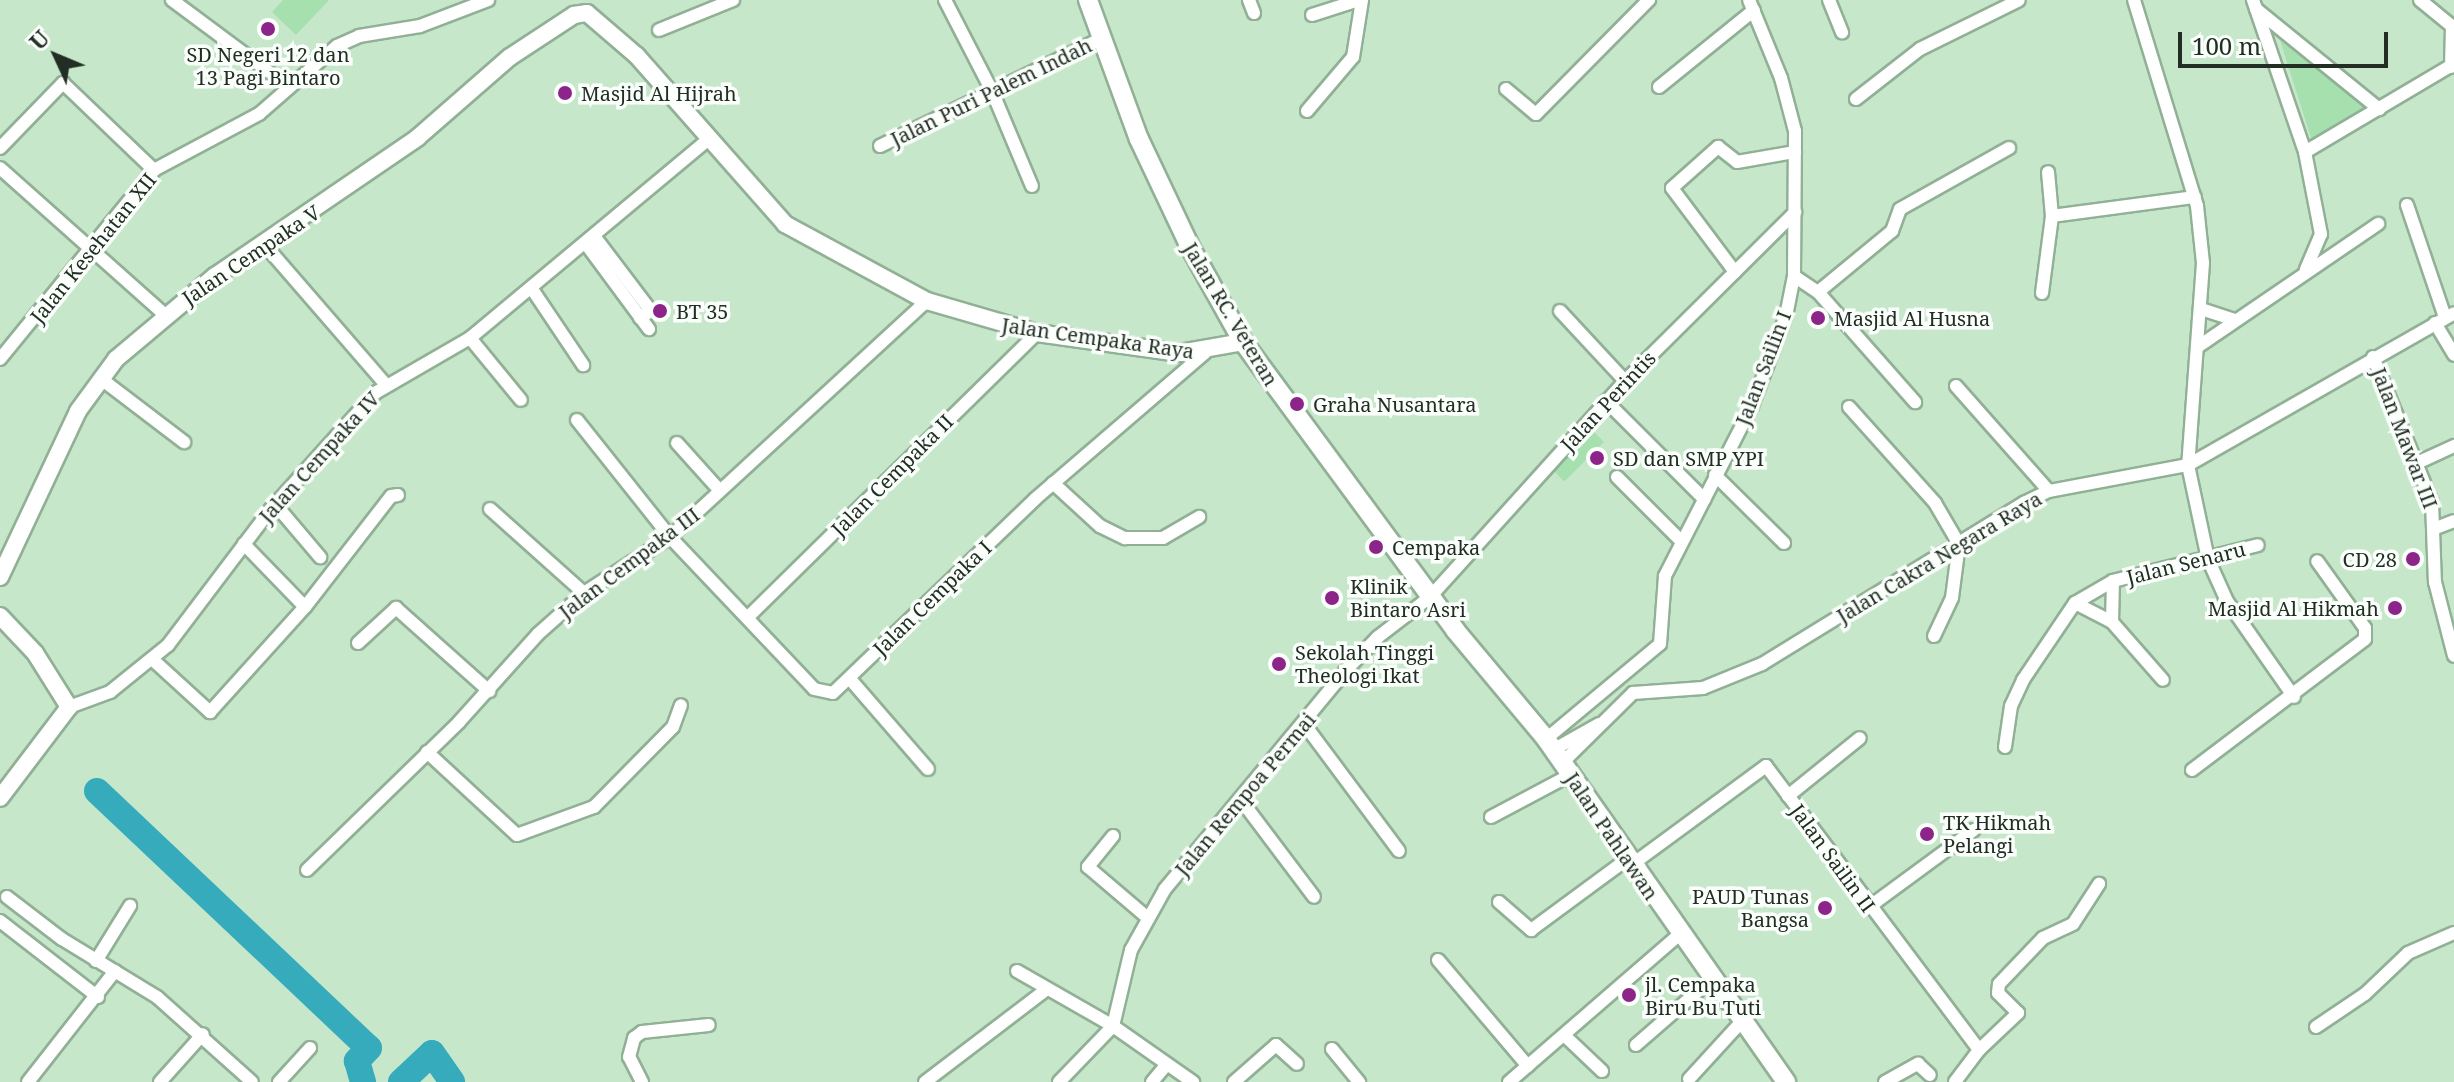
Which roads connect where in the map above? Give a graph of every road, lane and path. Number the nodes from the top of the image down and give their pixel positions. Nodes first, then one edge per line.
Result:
1 (172, 0) edge
2 (488, 0) edge
3 (733, 0) edge
4 (945, 0) edge
5 (1088, 0) edge
6 (1360, 0) edge
7 (1649, 0) edge
8 (1829, 0) edge
9 (2019, 0) edge
10 (2134, 0) edge
11 (2420, 0) edge
12 (1752, 5) edge
13 (2254, 5) edge
14 (586, 6) edge
15 (1312, 15) dead end
16 (2453, 27) edge
17 (659, 30) dead end
18 (1842, 33) dead end
19 (1102, 38) junction
20 (2452, 66) edge
21 (269, 72) dead end
22 (1659, 87) dead end
23 (1506, 89) dead end
24 (992, 91) junction
25 (1856, 99) dead end
26 (2379, 109) junction
27 (1307, 111) dead end
28 (708, 140) junction
29 (880, 146) dead end
30 (0, 148) edge
31 (2009, 148) dead end
32 (1795, 152) junction
33 (2305, 152) junction
34 (0, 168) edge
35 (154, 170) junction
36 (2048, 172) dead end
37 (1032, 186) dead end
38 (2195, 197) junction
39 (2407, 205) dead end
40 (1795, 212) junction
41 (2052, 216) junction
42 (2378, 224) dead end
43 (2321, 234) junction
44 (590, 240) junction
45 (264, 244) junction
46 (2341, 247) junction
47 (91, 252) junction
48 (2306, 270) junction
49 (1735, 272) junction
50 (1794, 276) junction
51 (532, 289) junction
52 (1818, 292) junction
53 (2042, 293) dead end
54 (927, 301) junction
55 (2201, 309) junction
56 (1560, 311) dead end
57 (164, 314) junction
58 (2445, 318) edge
59 (2235, 320) junction
60 (649, 329) dead end
61 (1037, 333) junction
62 (470, 338) junction
63 (1243, 342) junction
64 (2199, 346) junction
65 (1205, 353) junction
66 (2454, 355) edge
67 (2373, 357) junction
68 (0, 359) edge
69 (583, 365) dead end
70 (100, 378) junction
71 (1625, 381) junction
72 (386, 385) junction
73 (1956, 386) dead end
74 (521, 400) dead end
75 (1606, 401) junction
76 (1915, 402) dead end
77 (1849, 407) dead end
78 (577, 420) dead end
79 (184, 442) dead end
80 (677, 443) dead end
81 (2454, 446) edge
82 (2417, 463) junction
83 (2188, 465) junction
84 (1715, 475) junction
85 (1617, 477) dead end
86 (1053, 483) junction
87 (720, 491) junction
88 (2049, 491) junction
89 (398, 495) dead end
90 (1704, 499) junction
91 (275, 504) junction
92 (490, 509) dead end
93 (1199, 517) dead end
94 (2454, 521) edge
95 (2436, 528) junction
96 (670, 537) junction
97 (1681, 541) junction
98 (1784, 543) dead end
99 (244, 544) junction
100 (1959, 544) junction
101 (2258, 545) dead end
102 (320, 557) dead end
103 (2208, 559) junction
104 (2317, 561) dead end
105 (2, 570) edge
106 (2113, 581) junction
107 (584, 593) junction
108 (1430, 597) junction
109 (2075, 603) junction
110 (305, 607) junction
111 (2454, 607) edge
112 (2440, 613) junction
113 (0, 616) edge
114 (748, 617) junction
115 (2112, 622) junction
116 (1934, 636) dead end
117 (358, 643) dead end
118 (2454, 656) edge
119 (152, 659) junction
120 (850, 679) junction
121 (2163, 680) dead end
122 (489, 691) junction
123 (2294, 697) junction
124 (681, 705) dead end
125 (69, 707) junction
126 (1305, 725) junction
127 (1860, 738) dead end
128 (2005, 747) dead end
129 (427, 752) junction
130 (1558, 757) junction
131 (928, 769) dead end
132 (2192, 770) dead end
133 (1788, 796) junction
134 (0, 798) edge
135 (1241, 800) junction
136 (1491, 817) dead end
137 (1974, 830) dead end
138 (1113, 836) dead end
139 (1399, 851) dead end
140 (1628, 863) junction
141 (307, 870) dead end
142 (2099, 884) dead end
143 (7, 897) dead end
144 (1314, 897) dead end
145 (1499, 902) dead end
146 (130, 906) dead end
147 (1869, 907) junction
148 (1148, 918) junction
149 (0, 921) edge
150 (1681, 933) junction
151 (2454, 933) edge
152 (1438, 960) dead end
153 (96, 961) junction
154 (115, 971) junction
155 (1017, 971) dead end
156 (1713, 978) junction
157 (1047, 989) junction
158 (98, 997) junction
159 (1743, 1020) junction
160 (709, 1025) dead end
161 (1113, 1026) junction
162 (2316, 1027) dead end
163 (203, 1034) junction
164 (1565, 1036) junction
165 (1636, 1045) dead end
166 (310, 1048) dead end
167 (1332, 1049) dead end
168 (1979, 1050) junction
169 (1167, 1064) junction
170 (1297, 1064) dead end
171 (1528, 1066) junction
172 (1602, 1071) dead end
173 (1930, 1075) dead end
174 (1689, 1079) dead end
175 (28, 1082) edge
176 (160, 1082) edge
177 (252, 1082) edge
178 (279, 1082) edge
179 (642, 1082) edge
180 (925, 1082) edge
181 (1059, 1082) edge
182 (1152, 1082) edge
183 (1193, 1082) edge
184 (1234, 1082) edge
185 (1359, 1082) edge
186 (1509, 1082) edge
187 (1786, 1082) edge
188 (1885, 1082) edge
189 (1955, 1082) edge

1 - 21 street
2 - 35 street, Jalan Kesehatan XII
3 - 17 street
4 - 24 street
5 - 19 main road, Jalan RC. Veteran
6 - 15 street
6 - 27 street
7 - 23 street
8 - 18 street
9 - 25 street
10 - 38 street
11 - 16 street
12 - 22 street
12 - 32 street, Jalan Sailin I
13 - 26 street
13 - 33 street
14 - 28 street, Jalan Cempaka Raya
14 - 45 street, Jalan Cempaka V
16 - 20 street
19 - 24 street, Jalan Puri Palem Indah
19 - 63 main road, Jalan RC. Veteran
20 - 26 street
24 - 29 street, Jalan Puri Palem Indah
24 - 37 street
26 - 33 street
28 - 44 street, Jalan Cempaka IV
28 - 54 street, Jalan Cempaka Raya
30 - 35 street
31 - 52 street
32 - 40 street, Jalan Sailin I
32 - 49 street
33 - 43 street
34 - 47 street
35 - 47 street, Jalan Kesehatan XII
36 - 41 street
38 - 41 street
38 - 55 street
39 - 58 street
40 - 49 street, Jalan Perintis
40 - 50 street, Jalan Sailin I
41 - 53 street
42 - 46 street
43 - 46 street
43 - 48 street
44 - 51 street, Jalan Cempaka IV
44 - 60 street
45 - 57 street, Jalan Cempaka V
45 - 72 street
46 - 48 street
47 - 57 street
47 - 68 street, Jalan Kesehatan XII
48 - 59 street
49 - 71 street, Jalan Perintis
50 - 52 street
50 - 84 street, Jalan Sailin I
51 - 62 street, Jalan Cempaka IV
51 - 69 street
52 - 76 street
54 - 61 street, Jalan Cempaka Raya
54 - 87 street, Jalan Cempaka III
55 - 59 street
55 - 64 street
56 - 71 street
57 - 70 street, Jalan Cempaka V
58 - 66 street
58 - 67 street, Jalan Mawar III
59 - 64 street
61 - 65 street, Jalan Cempaka Raya
61 - 114 street, Jalan Cempaka II
62 - 72 street, Jalan Cempaka IV
62 - 74 street
63 - 65 street, Jalan Cempaka Raya
63 - 108 main road, Jalan RC. Veteran
64 - 83 street
65 - 86 street, Jalan Cempaka I
67 - 82 street, Jalan Mawar III
67 - 83 street, Jalan Cakra Negara Raya
70 - 79 street
70 - 105 street, Jalan Cempaka V
71 - 75 street, Jalan Perintis
72 - 91 street, Jalan Cempaka IV
73 - 88 street
75 - 90 street
75 - 108 street, Jalan Perintis
77 - 100 street
78 - 96 street, Jalan Cempaka I
80 - 87 street
81 - 82 street
82 - 95 street, Jalan Mawar III
83 - 88 street, Jalan Cakra Negara Raya
83 - 103 street
84 - 90 street, Jalan Sailin I
84 - 98 street
85 - 97 street
86 - 93 street
86 - 120 street, Jalan Cempaka I
87 - 96 street, Jalan Cempaka III
88 - 100 street, Jalan Cakra Negara Raya
89 - 110 street
90 - 97 street, Jalan Sailin I
91 - 99 street, Jalan Cempaka IV
91 - 102 street
92 - 107 street
94 - 95 street
95 - 112 street, Jalan Mawar III
96 - 107 street, Jalan Cempaka III
96 - 114 street, Jalan Cempaka I
97 - 130 street, Jalan Sailin I
99 - 110 street
99 - 119 street, Jalan Cempaka IV
100 - 116 street
100 - 130 street, Jalan Cakra Negara Raya
101 - 103 street, Jalan Senaru
103 - 106 street, Jalan Senaru
103 - 123 street
104 - 123 street
106 - 109 street, Jalan Senaru
106 - 115 street, Jalan Senaru
107 - 122 street, Jalan Cempaka III
108 - 126 street, Jalan Rempoa Permai
108 - 130 main road, Jalan Pahlawan
109 - 115 street
109 - 128 street, Jalan Senaru
110 - 119 street
111 - 112 street
112 - 118 street, Jalan Mawar III
113 - 125 street
114 - 120 street, Jalan Cempaka I
115 - 121 street
117 - 122 street
119 - 125 street, Jalan Cempaka IV
120 - 131 street
122 - 129 street, Jalan Cempaka III
123 - 132 street
124 - 129 street
125 - 134 street
126 - 135 street, Jalan Rempoa Permai
126 - 139 street
127 - 133 street
129 - 141 street, Jalan Cempaka III
130 - 136 street
130 - 140 main road, Jalan Pahlawan
133 - 140 street, Jalan Sailin II
133 - 147 street, Jalan Sailin II
135 - 144 street
135 - 148 street, Jalan Rempoa Permai
137 - 147 street
138 - 148 street
140 - 145 street
140 - 150 main road, Jalan Pahlawan
142 - 168 street
143 - 153 street
146 - 153 street
147 - 168 street, Jalan Sailin II
148 - 161 street, Jalan Rempoa Permai
149 - 158 street
150 - 156 main road, Jalan Pahlawan
150 - 164 street
151 - 162 street
152 - 171 street
153 - 154 street
154 - 158 street
154 - 163 street
155 - 157 street
156 - 159 main road, Jalan Pahlawan
156 - 165 street
157 - 161 street
157 - 180 street
158 - 175 street
159 - 174 street
159 - 187 main road, Jalan Pahlawan
160 - 179 street
161 - 169 street
161 - 181 street
163 - 176 street
163 - 177 street
164 - 171 street
164 - 172 street
166 - 178 street
167 - 185 street
168 - 189 street
169 - 182 street
169 - 183 street
170 - 184 street
171 - 186 street
173 - 188 street

